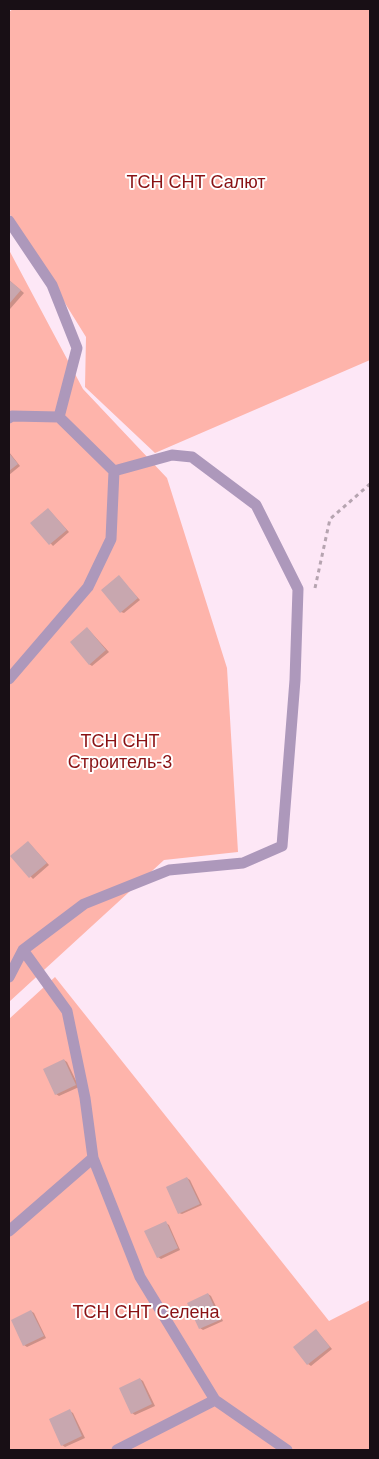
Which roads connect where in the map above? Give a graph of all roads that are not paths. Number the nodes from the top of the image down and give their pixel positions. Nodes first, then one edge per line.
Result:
1 (9, 221) edge
2 (59, 417) junction
3 (9, 418) edge
4 (114, 471) junction
5 (9, 679) edge
6 (23, 950) junction
7 (9, 977) edge
8 (93, 1158) junction
9 (9, 1231) edge
10 (215, 1400) junction
11 (117, 1450) edge
12 (287, 1450) edge

1 - 2 lane
2 - 3 lane
2 - 4 lane
4 - 5 lane
4 - 6 lane
6 - 7 lane
6 - 8 lane
8 - 9 lane
8 - 10 lane
10 - 11 lane
10 - 12 lane

